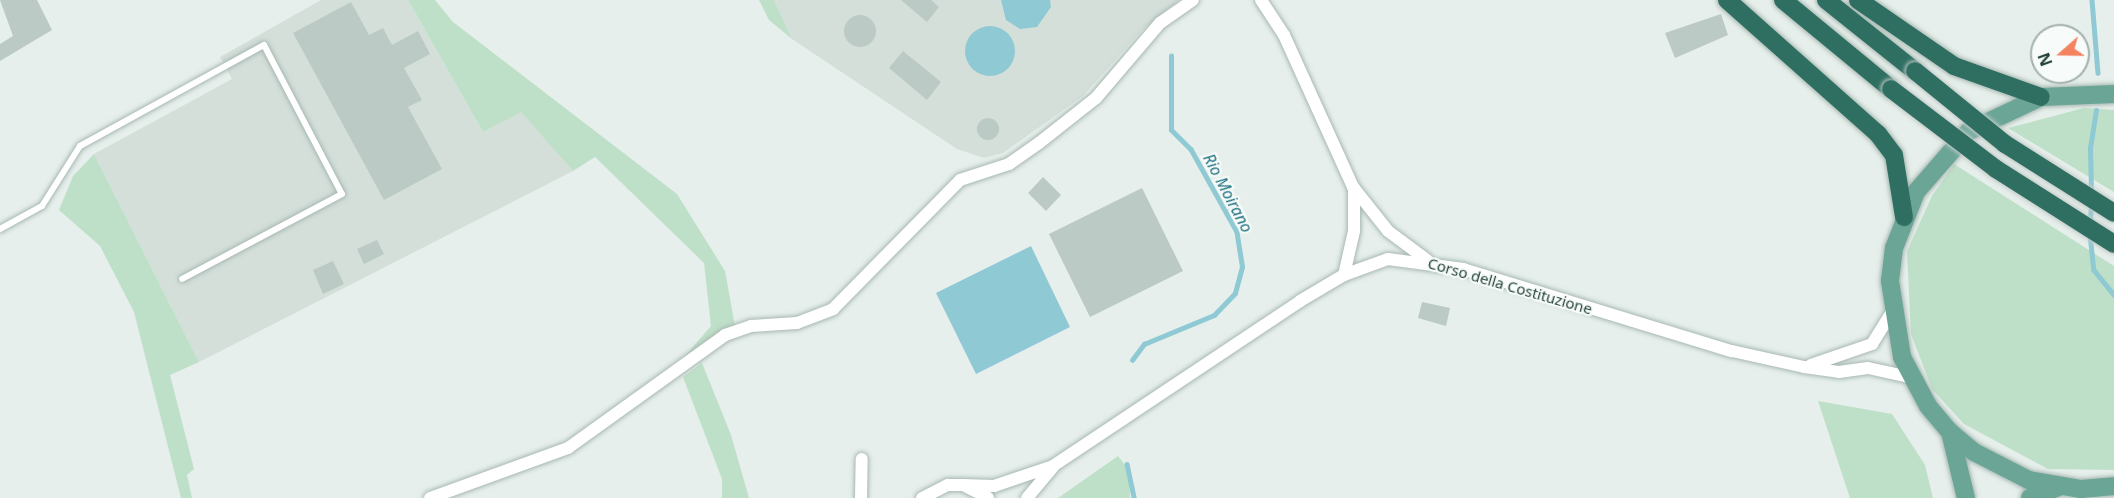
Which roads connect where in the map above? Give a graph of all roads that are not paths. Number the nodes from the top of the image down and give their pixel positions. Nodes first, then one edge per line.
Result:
1 (1193, 0) edge
2 (1261, 0) edge
3 (1727, 0) edge
4 (1783, 0) edge
5 (1826, 0) edge
6 (1858, 0) edge
7 (2114, 94) edge
8 (2042, 97) junction
9 (1353, 187) junction
10 (2114, 213) edge
11 (1904, 217) junction
12 (0, 229) edge
13 (2114, 244) edge
14 (1430, 262) junction
15 (1344, 274) junction
16 (182, 279) dead end
17 (1892, 314) junction
18 (1804, 367) junction
19 (1910, 377) junction
20 (1950, 432) junction
21 (862, 459) dead end
22 (1053, 466) junction
23 (963, 485) junction
24 (2114, 486) edge
25 (2059, 487) junction
26 (430, 498) edge
27 (861, 498) edge
28 (922, 498) edge
29 (988, 498) edge
30 (1027, 498) edge
31 (1966, 498) edge
32 (2030, 498) edge

1 - 26 street
2 - 9 street
3 - 11 highway
4 - 13 highway, bridge
5 - 10 highway, bridge
6 - 8 highway
7 - 8 main road
8 - 11 main road
9 - 14 street
9 - 15 street
11 - 17 main road
12 - 16 lane
14 - 15 street, Corso della Costituzione
14 - 18 street, Corso della Costituzione
15 - 22 street, Corso della Costituzione
17 - 18 street
17 - 19 main road
18 - 19 street, Corso della Costituzione
19 - 20 main road
20 - 25 main road
20 - 31 main road
21 - 27 street
22 - 23 street
22 - 30 street
23 - 28 street
23 - 29 street
24 - 25 main road
25 - 32 main road

